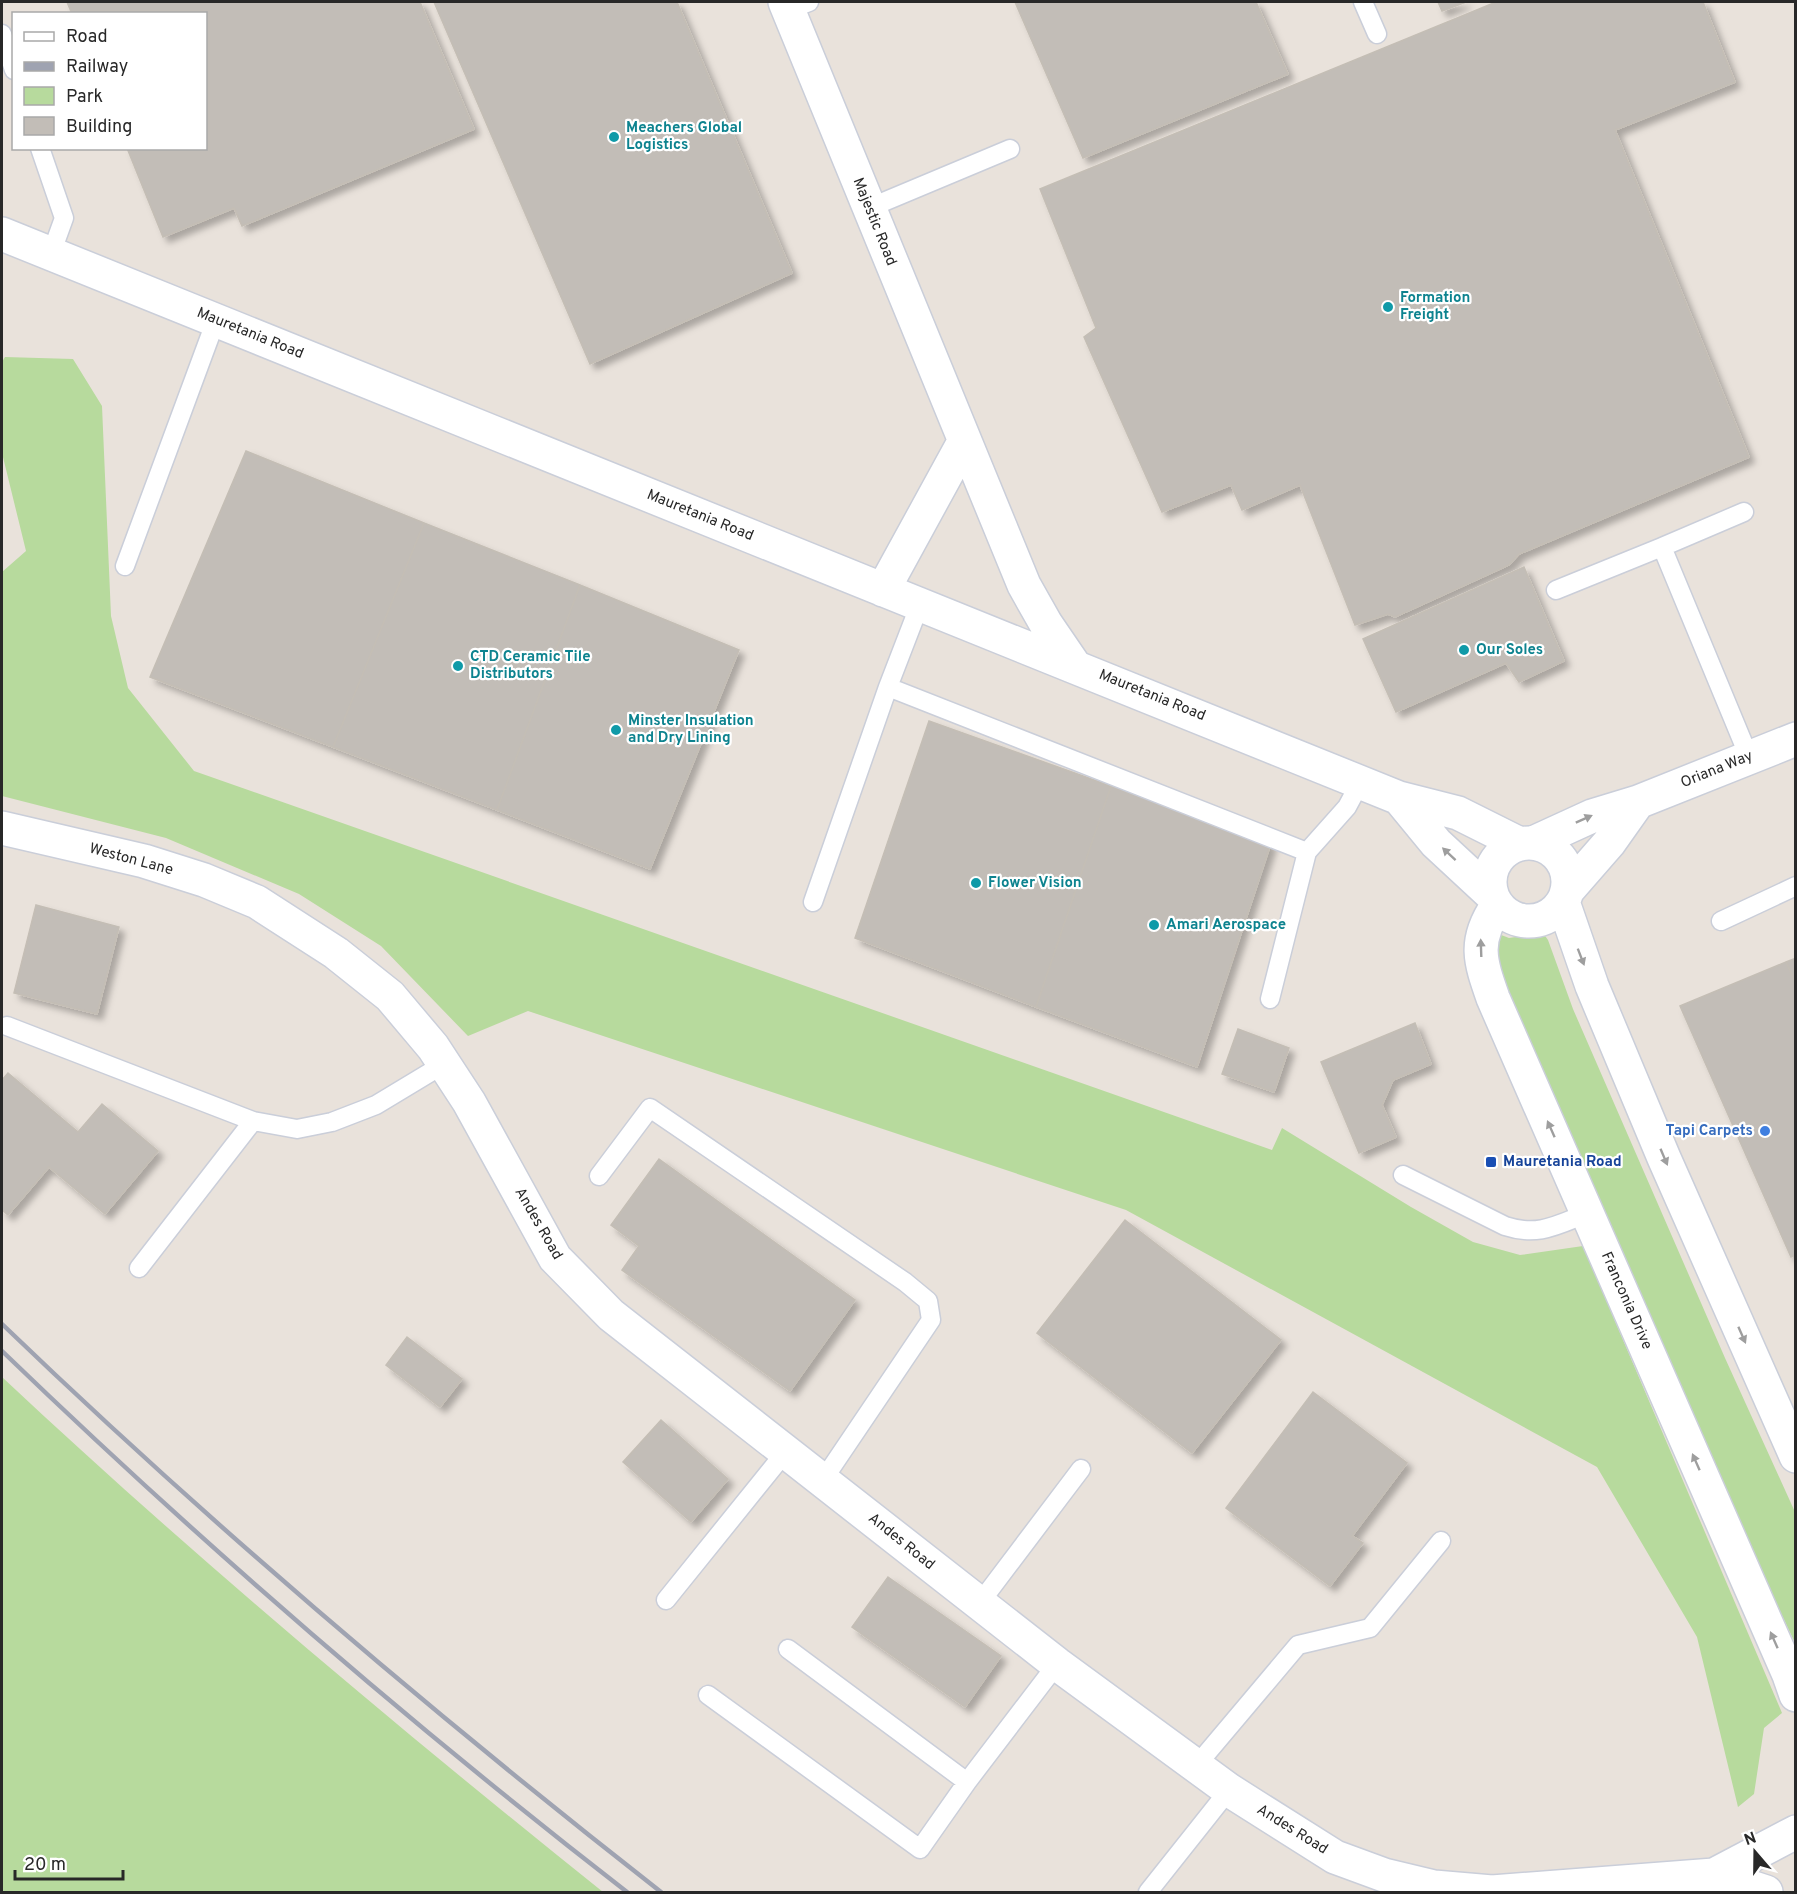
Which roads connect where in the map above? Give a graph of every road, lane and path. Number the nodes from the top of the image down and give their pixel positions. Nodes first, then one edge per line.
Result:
1 (1363, 2) edge
2 (794, 4) edge
3 (2, 34) edge
4 (1377, 34) dead end
5 (12, 64) edge
6 (1010, 149) dead end
7 (41, 150) edge
8 (869, 208) junction
9 (2, 234) edge
10 (51, 254) junction
11 (216, 320) junction
12 (964, 442) junction
13 (1744, 512) dead end
14 (1662, 547) junction
15 (125, 566) dead end
16 (883, 590) junction
17 (1556, 590) dead end
18 (921, 604) junction
19 (1074, 665) junction
20 (888, 687) junction
21 (1794, 745) edge
22 (1749, 757) junction
23 (1361, 781) junction
24 (1399, 798) junction
25 (1638, 802) junction
26 (2, 828) edge
27 (1526, 843) junction
28 (1307, 852) junction
29 (1796, 886) edge
30 (1565, 896) junction
31 (1494, 900) junction
32 (257, 902) joint
33 (813, 902) dead end
34 (1720, 921) dead end
35 (1270, 999) dead end
36 (6, 1026) dead end
37 (444, 1064) junction
38 (253, 1120) junction
39 (1403, 1175) dead end
40 (599, 1176) dead end
41 (1588, 1214) junction
42 (139, 1269) dead end
43 (787, 1450) junction
44 (1796, 1456) edge
45 (1081, 1469) dead end
46 (823, 1480) junction
47 (1441, 1541) dead end
48 (666, 1600) dead end
49 (979, 1604) junction
50 (788, 1648) dead end
51 (1057, 1664) junction
52 (708, 1695) dead end
53 (1796, 1695) edge
54 (1196, 1766) junction
55 (967, 1782) junction
56 (1229, 1790) junction
57 (1796, 1832) edge
58 (1714, 1875) junction
59 (1384, 1884) edge
60 (1148, 1893) edge
61 (1766, 1893) edge

1 - 4 lane
2 - 8 street, Majestic Road
3 - 5 lane
6 - 8 lane
7 - 10 lane
8 - 12 street, Majestic Road
9 - 10 street, Mauretania Road
10 - 11 street, Mauretania Road
11 - 15 lane
11 - 16 street, Mauretania Road
12 - 16 street
12 - 19 street, Majestic Road
13 - 14 lane
14 - 17 lane
14 - 22 lane
16 - 18 street, Mauretania Road
18 - 19 street, Mauretania Road
18 - 20 lane
19 - 23 street, Mauretania Road
20 - 28 lane
20 - 33 lane
21 - 22 street, Oriana Way
22 - 25 street, Oriana Way
23 - 24 street, Mauretania Road
23 - 28 lane
24 - 27 street, Mauretania Road
31 -> 24 street, Mauretania Road
27 -> 25 street, Oriana Way
25 - 30 street
26 - 32 street, Weston Lane
27 - 30 street
27 - 31 street
28 - 35 lane
29 - 34 lane
30 - 31 street
30 -> 44 street
41 -> 31 street, Franconia Drive
32 - 37 street, Andes Road
36 - 38 lane
37 - 38 lane
37 - 43 street, Andes Road
38 - 42 lane
39 - 41 lane
40 - 46 lane
53 -> 41 street, Franconia Drive
43 - 46 street, Andes Road
43 - 48 lane
45 - 49 lane
46 - 49 street, Andes Road
47 - 54 lane
49 - 51 street, Andes Road
50 - 55 lane
51 - 54 street, Andes Road
51 - 55 lane
52 - 55 lane
54 - 56 street, Andes Road
56 - 59 street, Andes Road
56 - 60 lane
57 - 58 street, Andes Road
58 - 59 street, Andes Road
58 - 61 street, Andes Road

